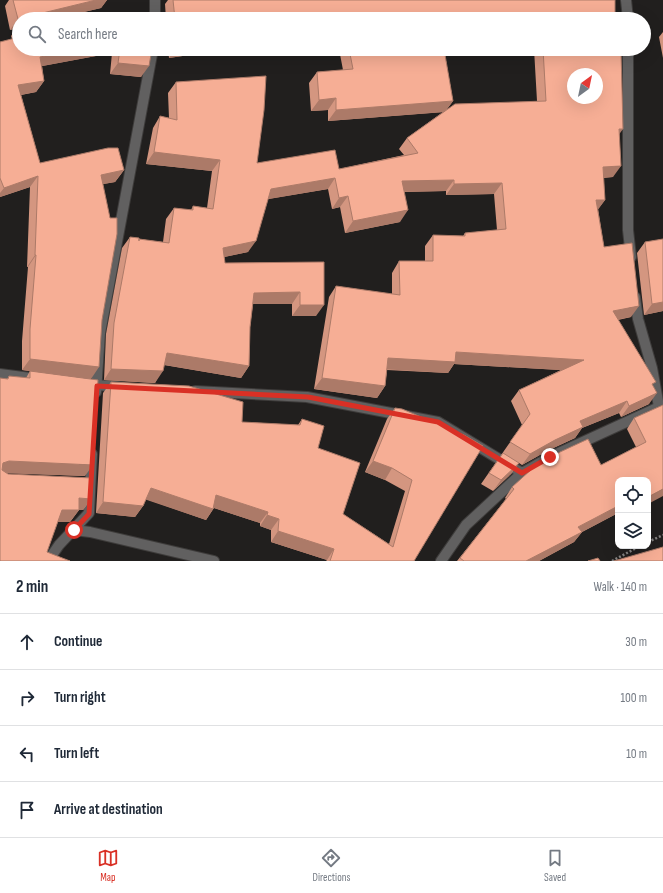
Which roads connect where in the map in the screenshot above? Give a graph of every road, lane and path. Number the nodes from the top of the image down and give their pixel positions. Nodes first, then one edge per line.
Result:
1 (155, 0) edge
2 (626, 0) edge
3 (155, 12) edge
4 (627, 12) edge
5 (152, 56) edge
6 (628, 56) edge
7 (632, 267) edge
8 (634, 289) edge
9 (0, 374) edge
10 (45, 380) edge
11 (74, 383) edge
12 (97, 386) junction
13 (128, 387) edge
14 (183, 390) edge
15 (96, 401) edge
16 (661, 407) edge
17 (93, 445) edge
18 (522, 473) junction
19 (74, 530) junction
20 (663, 534) edge
21 (651, 540) edge
22 (634, 549) edge
23 (48, 561) edge
24 (214, 561) edge
25 (441, 561) edge
26 (612, 561) edge

1 - 3 street
2 - 4 street
5 - 12 street
6 - 7 street
8 - 16 street
9 - 10 street
11 - 12 street
12 - 13 street
12 - 15 street
14 - 18 street
16 - 18 street
17 - 19 street
18 - 25 street
19 - 23 street
19 - 24 street
20 - 21 path
22 - 26 path

